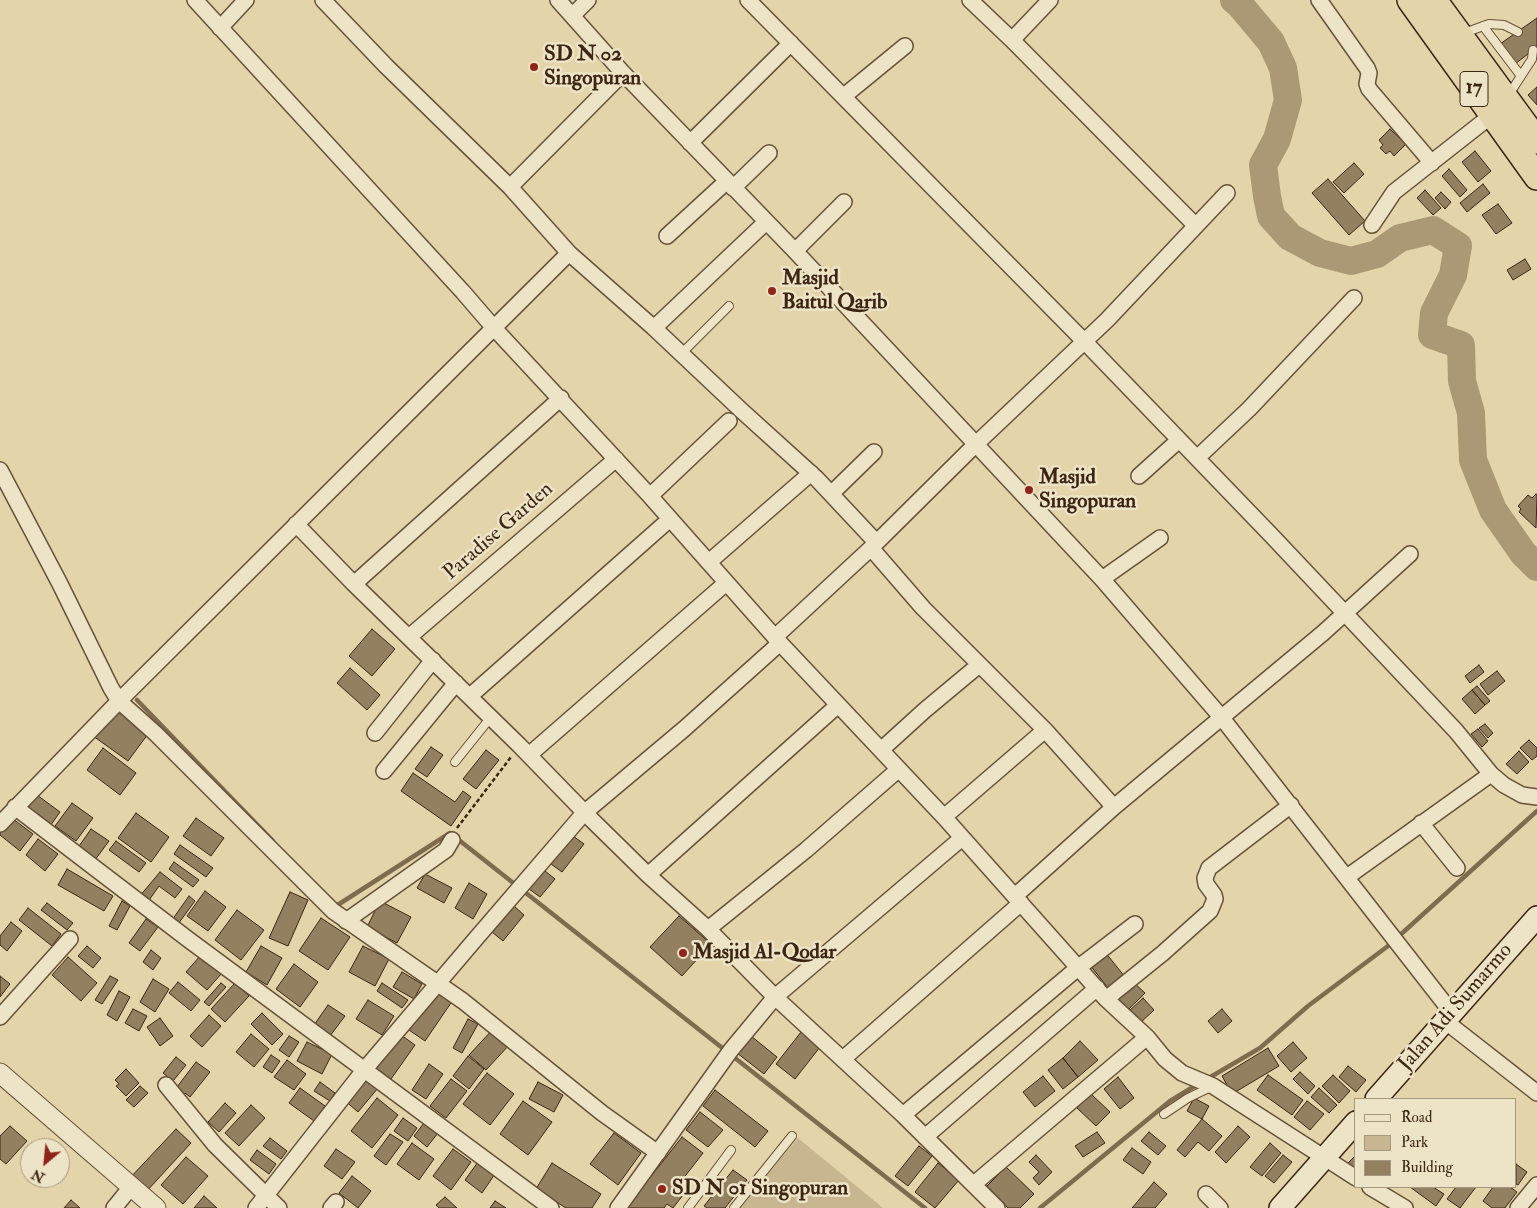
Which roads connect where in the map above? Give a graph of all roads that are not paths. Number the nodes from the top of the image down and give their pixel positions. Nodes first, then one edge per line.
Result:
1 (195, 0) edge
2 (246, 0) edge
3 (322, 0) edge
4 (558, 0) edge
5 (588, 0) edge
6 (748, 0) edge
7 (971, 0) edge
8 (1050, 0) edge
9 (1319, 0) edge
10 (1410, 0) edge
11 (1434, 0) edge
12 (573, 15) junction
13 (1483, 26) junction
14 (220, 28) junction
15 (1518, 32) dead end
16 (1012, 40) junction
17 (1451, 40) junction
18 (791, 43) junction
19 (905, 46) dead end
20 (1533, 50) dead end
21 (623, 73) junction
22 (1521, 76) junction
23 (844, 96) junction
24 (1499, 107) junction
25 (1537, 141) edge
26 (690, 142) junction
27 (769, 153) dead end
28 (1432, 163) junction
29 (1537, 177) edge
30 (730, 184) junction
31 (510, 187) junction
32 (1227, 193) dead end
33 (844, 202) dead end
34 (766, 222) junction
35 (1372, 225) dead end
36 (1196, 226) junction
37 (667, 236) dead end
38 (795, 251) junction
39 (569, 253) junction
40 (1354, 298) dead end
41 (729, 306) dead end
42 (494, 328) junction
43 (654, 328) junction
44 (1084, 341) junction
45 (682, 354) junction
46 (561, 398) junction
47 (729, 422) dead end
48 (1180, 440) junction
49 (976, 444) junction
50 (874, 452) dead end
51 (1197, 458) junction
52 (616, 459) junction
53 (0, 470) edge
54 (811, 473) junction
55 (1138, 476) dead end
56 (831, 494) junction
57 (650, 496) junction
58 (670, 519) junction
59 (296, 524) junction
60 (1160, 538) dead end
61 (873, 545) junction
62 (1410, 554) dead end
63 (709, 562) junction
64 (1102, 579) junction
65 (726, 582) junction
66 (354, 584) junction
67 (1344, 614) junction
68 (409, 637) junction
69 (778, 640) junction
70 (433, 660) junction
71 (979, 665) junction
72 (456, 683) junction
73 (470, 696) junction
74 (119, 701) junction
75 (838, 705) junction
76 (491, 717) junction
77 (1222, 718) junction
78 (1045, 730) junction
79 (375, 733) dead end
80 (524, 750) junction
81 (881, 750) junction
82 (455, 762) dead end
83 (899, 769) junction
84 (384, 771) dead end
85 (1491, 774) junction
86 (1537, 797) edge
87 (1290, 805) junction
88 (1114, 807) junction
89 (15, 808) junction
90 (584, 813) junction
91 (944, 817) junction
92 (1421, 823) junction
93 (0, 824) edge
94 (454, 835) road end
95 (962, 838) junction
96 (1457, 868) dead end
97 (648, 875) junction
98 (1347, 877) junction
99 (1018, 899) junction
100 (346, 921) junction
101 (1135, 924) dead end
102 (1534, 926) edge
103 (708, 929) junction
104 (70, 939) dead end
105 (1079, 967) junction
106 (439, 983) junction
107 (1102, 993) junction
108 (775, 997) junction
109 (0, 1017) edge
110 (1448, 1017) junction
111 (1147, 1037) junction
112 (844, 1058) junction
113 (365, 1070) junction
114 (0, 1073) edge
115 (1205, 1083) junction
116 (166, 1085) dead end
117 (1537, 1093) edge
118 (1377, 1098) edge
119 (1164, 1114) dead end
120 (903, 1115) junction
121 (1354, 1124) edge
122 (792, 1136) dead end
123 (925, 1137) junction
124 (731, 1150) dead end
125 (658, 1153) junction
126 (1324, 1158) junction
127 (1354, 1177) edge
128 (974, 1184) junction
129 (1537, 1185) edge
130 (131, 1187) junction
131 (1372, 1188) edge
132 (1206, 1194) dead end
133 (267, 1195) junction
134 (114, 1208) edge
135 (156, 1208) edge
136 (256, 1208) edge
137 (280, 1208) edge
138 (551, 1208) edge
139 (618, 1208) edge
140 (688, 1208) edge
141 (734, 1208) edge
142 (998, 1208) edge
143 (1220, 1208) edge
144 (1280, 1208) edge
145 (1405, 1208) edge
146 (1518, 1208) edge

1 - 14 street
2 - 14 street
3 - 31 street
4 - 12 street
5 - 12 street
6 - 18 street
7 - 16 street
8 - 16 street
9 - 28 street
10 - 17 highway, 17
11 - 17 highway, 17
12 - 21 street
13 - 15 lane
13 - 17 lane
13 - 22 lane
14 - 42 street
16 - 36 street
17 - 24 highway, 17
18 - 23 street
18 - 26 street
19 - 23 street
20 - 22 lane
21 - 26 street
21 - 31 street
22 - 24 lane
23 - 44 street
24 - 25 highway, 17
24 - 28 street
24 - 29 highway, 17
26 - 30 street
27 - 30 street
28 - 35 street
30 - 34 street
30 - 37 street
31 - 39 street
32 - 36 street
33 - 38 street
34 - 38 street
34 - 43 street
36 - 44 street
38 - 49 street
39 - 42 street
39 - 43 street
40 - 51 street
41 - 45 lane
42 - 46 street
42 - 59 street
43 - 45 street
44 - 48 street
44 - 49 street
45 - 54 street
46 - 52 street
46 - 66 street
47 - 57 street
48 - 51 street
48 - 55 street
49 - 61 street
49 - 64 street
50 - 56 street
51 - 67 street
52 - 57 street
52 - 68 street, Paradise Garden
53 - 74 street
54 - 56 street
54 - 63 street
56 - 61 street
57 - 58 street
58 - 63 street
58 - 73 street
59 - 66 street
59 - 74 street
60 - 64 street
61 - 69 street
61 - 71 street
62 - 67 street
63 - 65 street
64 - 77 street
65 - 69 street
65 - 80 street
66 - 68 street
67 - 77 street
67 - 85 street
68 - 70 street
69 - 75 street
69 - 90 street
70 - 72 street
70 - 79 street
71 - 78 street
71 - 81 street
72 - 73 street
72 - 84 street
73 - 76 street
74 - 89 street
74 - 100 street
75 - 81 street
75 - 97 street
76 - 80 street
76 - 82 lane
77 - 87 street
77 - 88 street
78 - 88 street
78 - 91 street
80 - 90 street
81 - 83 street
83 - 91 street
83 - 103 street
85 - 86 street
85 - 92 street
87 - 98 street
87 - 107 street
88 - 99 street
89 - 93 street
89 - 113 street
90 - 97 street
90 - 106 street
91 - 95 street
92 - 96 street
92 - 98 street
94 - 100 street
95 - 99 street
95 - 108 street
97 - 103 street
98 - 110 street
99 - 105 street
99 - 112 street
100 - 106 street
101 - 105 street
102 - 110 main road, Jalan Adi Sumarmo
103 - 108 street
104 - 109 street
105 - 107 street
105 - 120 street
106 - 113 street
106 - 125 street
107 - 111 street
107 - 123 street
108 - 112 street
108 - 125 street
110 - 117 street
110 - 118 main road, Jalan Adi Sumarmo
111 - 115 street
111 - 128 street
112 - 120 street
113 - 133 street
113 - 138 street
114 - 130 street
115 - 119 lane
115 - 126 street
116 - 133 street
120 - 123 street
121 - 126 main road
122 - 141 lane
123 - 128 street
124 - 140 lane
125 - 139 street
126 - 127 street
126 - 144 main road
128 - 142 street
129 - 146 street
130 - 134 street
130 - 135 street
131 - 145 street
132 - 143 street
133 - 136 street
133 - 137 street

